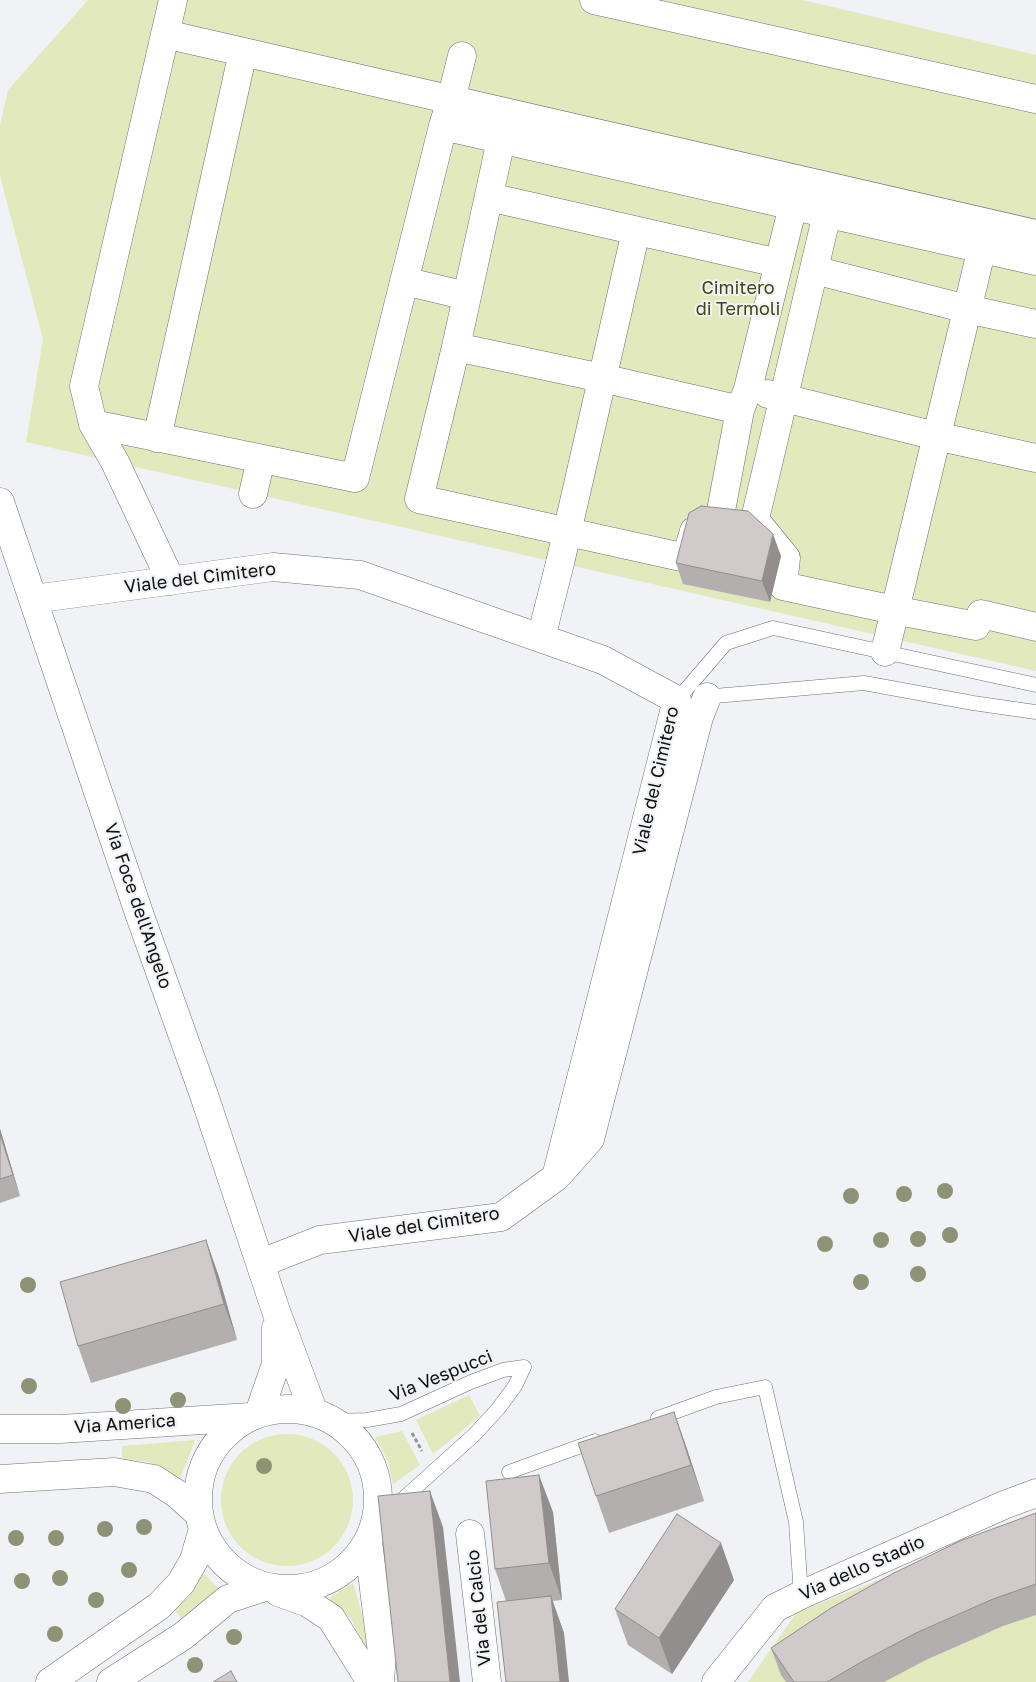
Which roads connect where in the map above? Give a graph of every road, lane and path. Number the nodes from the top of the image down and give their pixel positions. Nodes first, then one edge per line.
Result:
1 (173, 0) edge
2 (594, 0) edge
3 (165, 34) junction
4 (243, 52) junction
5 (462, 56) dead end
6 (1036, 99) edge
7 (451, 100) junction
8 (443, 126) junction
9 (501, 140) junction
10 (799, 180) junction
11 (489, 197) junction
12 (792, 207) junction
13 (827, 214) junction
14 (987, 223) junction
15 (636, 231) junction
16 (1036, 234) edge
17 (981, 249) junction
18 (1036, 261) edge
19 (778, 263) junction
20 (814, 270) junction
21 (404, 281) junction
22 (467, 296) junction
23 (967, 309) junction
24 (1036, 324) edge
25 (456, 348) junction
26 (602, 378) junction
27 (784, 398) junction
28 (744, 399) junction
29 (93, 424) junction
30 (936, 436) junction
31 (157, 438) junction
32 (1036, 458) edge
33 (261, 459) junction
34 (253, 494) dead end
35 (0, 502) edge
36 (720, 516) junction
37 (755, 519) junction
38 (567, 531) junction
39 (171, 581) junction
40 (33, 599) junction
41 (894, 610) junction
42 (1036, 627) edge
43 (541, 638) junction
44 (885, 652) junction
45 (1036, 685) edge
46 (707, 697) junction
47 (677, 700) junction
48 (1036, 712) edge
49 (556, 1178) junction
50 (261, 1263) junction
51 (276, 1311) junction
52 (401, 1414) junction
53 (254, 1415) junction
54 (324, 1417) junction
55 (641, 1424) edge
56 (0, 1429) edge
57 (603, 1438) edge
58 (434, 1471) junction
59 (509, 1472) dead end
60 (0, 1479) edge
61 (1036, 1493) edge
62 (201, 1522) junction
63 (371, 1533) junction
64 (470, 1534) dead end
65 (265, 1587) junction
66 (801, 1595) junction
67 (50, 1682) edge
68 (111, 1682) edge
69 (371, 1682) edge
70 (380, 1682) edge
71 (487, 1682) edge
72 (716, 1682) edge

1 - 3 street
2 - 6 street
3 - 4 street
3 - 29 street
4 - 7 street
4 - 31 street
5 - 7 street
7 - 8 street
7 - 10 street
8 - 9 street
8 - 21 street
9 - 11 street
9 - 12 street
10 - 12 street
10 - 14 street
11 - 15 street
11 - 22 street
12 - 13 street
12 - 19 street
13 - 17 street
13 - 20 street
14 - 16 street
14 - 17 street
15 - 19 street
15 - 26 street
17 - 18 street
17 - 23 street
19 - 28 street
20 - 23 street
20 - 27 street
21 - 22 street
21 - 33 street
22 - 25 street
23 - 24 street
23 - 30 street
25 - 26 street
25 - 38 street
26 - 28 street
26 - 38 street
27 - 28 street
27 - 30 street
27 - 37 street
28 - 36 street
29 - 31 street
29 - 39 street
30 - 32 street
30 - 41 street
31 - 33 street
33 - 34 street
35 - 40 street, Via Foce dell'Angelo
36 - 37 street
36 - 38 street
37 - 41 street
38 - 43 street
39 - 40 street, Viale del Cimitero
39 - 43 street, Viale del Cimitero
40 - 50 street, Via Foce dell'Angelo
41 - 42 street
41 - 44 street
43 - 47 street, Viale del Cimitero
44 - 45 lane
44 - 47 lane
46 - 47 lane
46 - 48 lane
46 - 49 street
47 - 49 street, Viale del Cimitero
49 - 50 street, Viale del Cimitero
50 - 51 street, Via Foce dell'Angelo
51 - 53 street, Via Foce dell'Angelo
51 - 54 street, Via Foce dell'Angelo
52 - 54 lane, Via Vespucci
52 - 58 path
52 - 58 lane, Via Vespucci
53 - 54 street, Via America
53 - 56 street, Via America
53 - 62 street
54 - 63 street
55 - 66 lane
57 - 59 lane
58 - 63 lane, Via Vespucci
60 - 62 street
61 - 66 street, Via dello Stadio
62 - 65 street
62 - 67 street
63 - 65 street
63 - 70 street
64 - 71 street, Via del Calcio
65 - 68 street
65 - 69 street
66 - 72 street, Via dello Stadio

